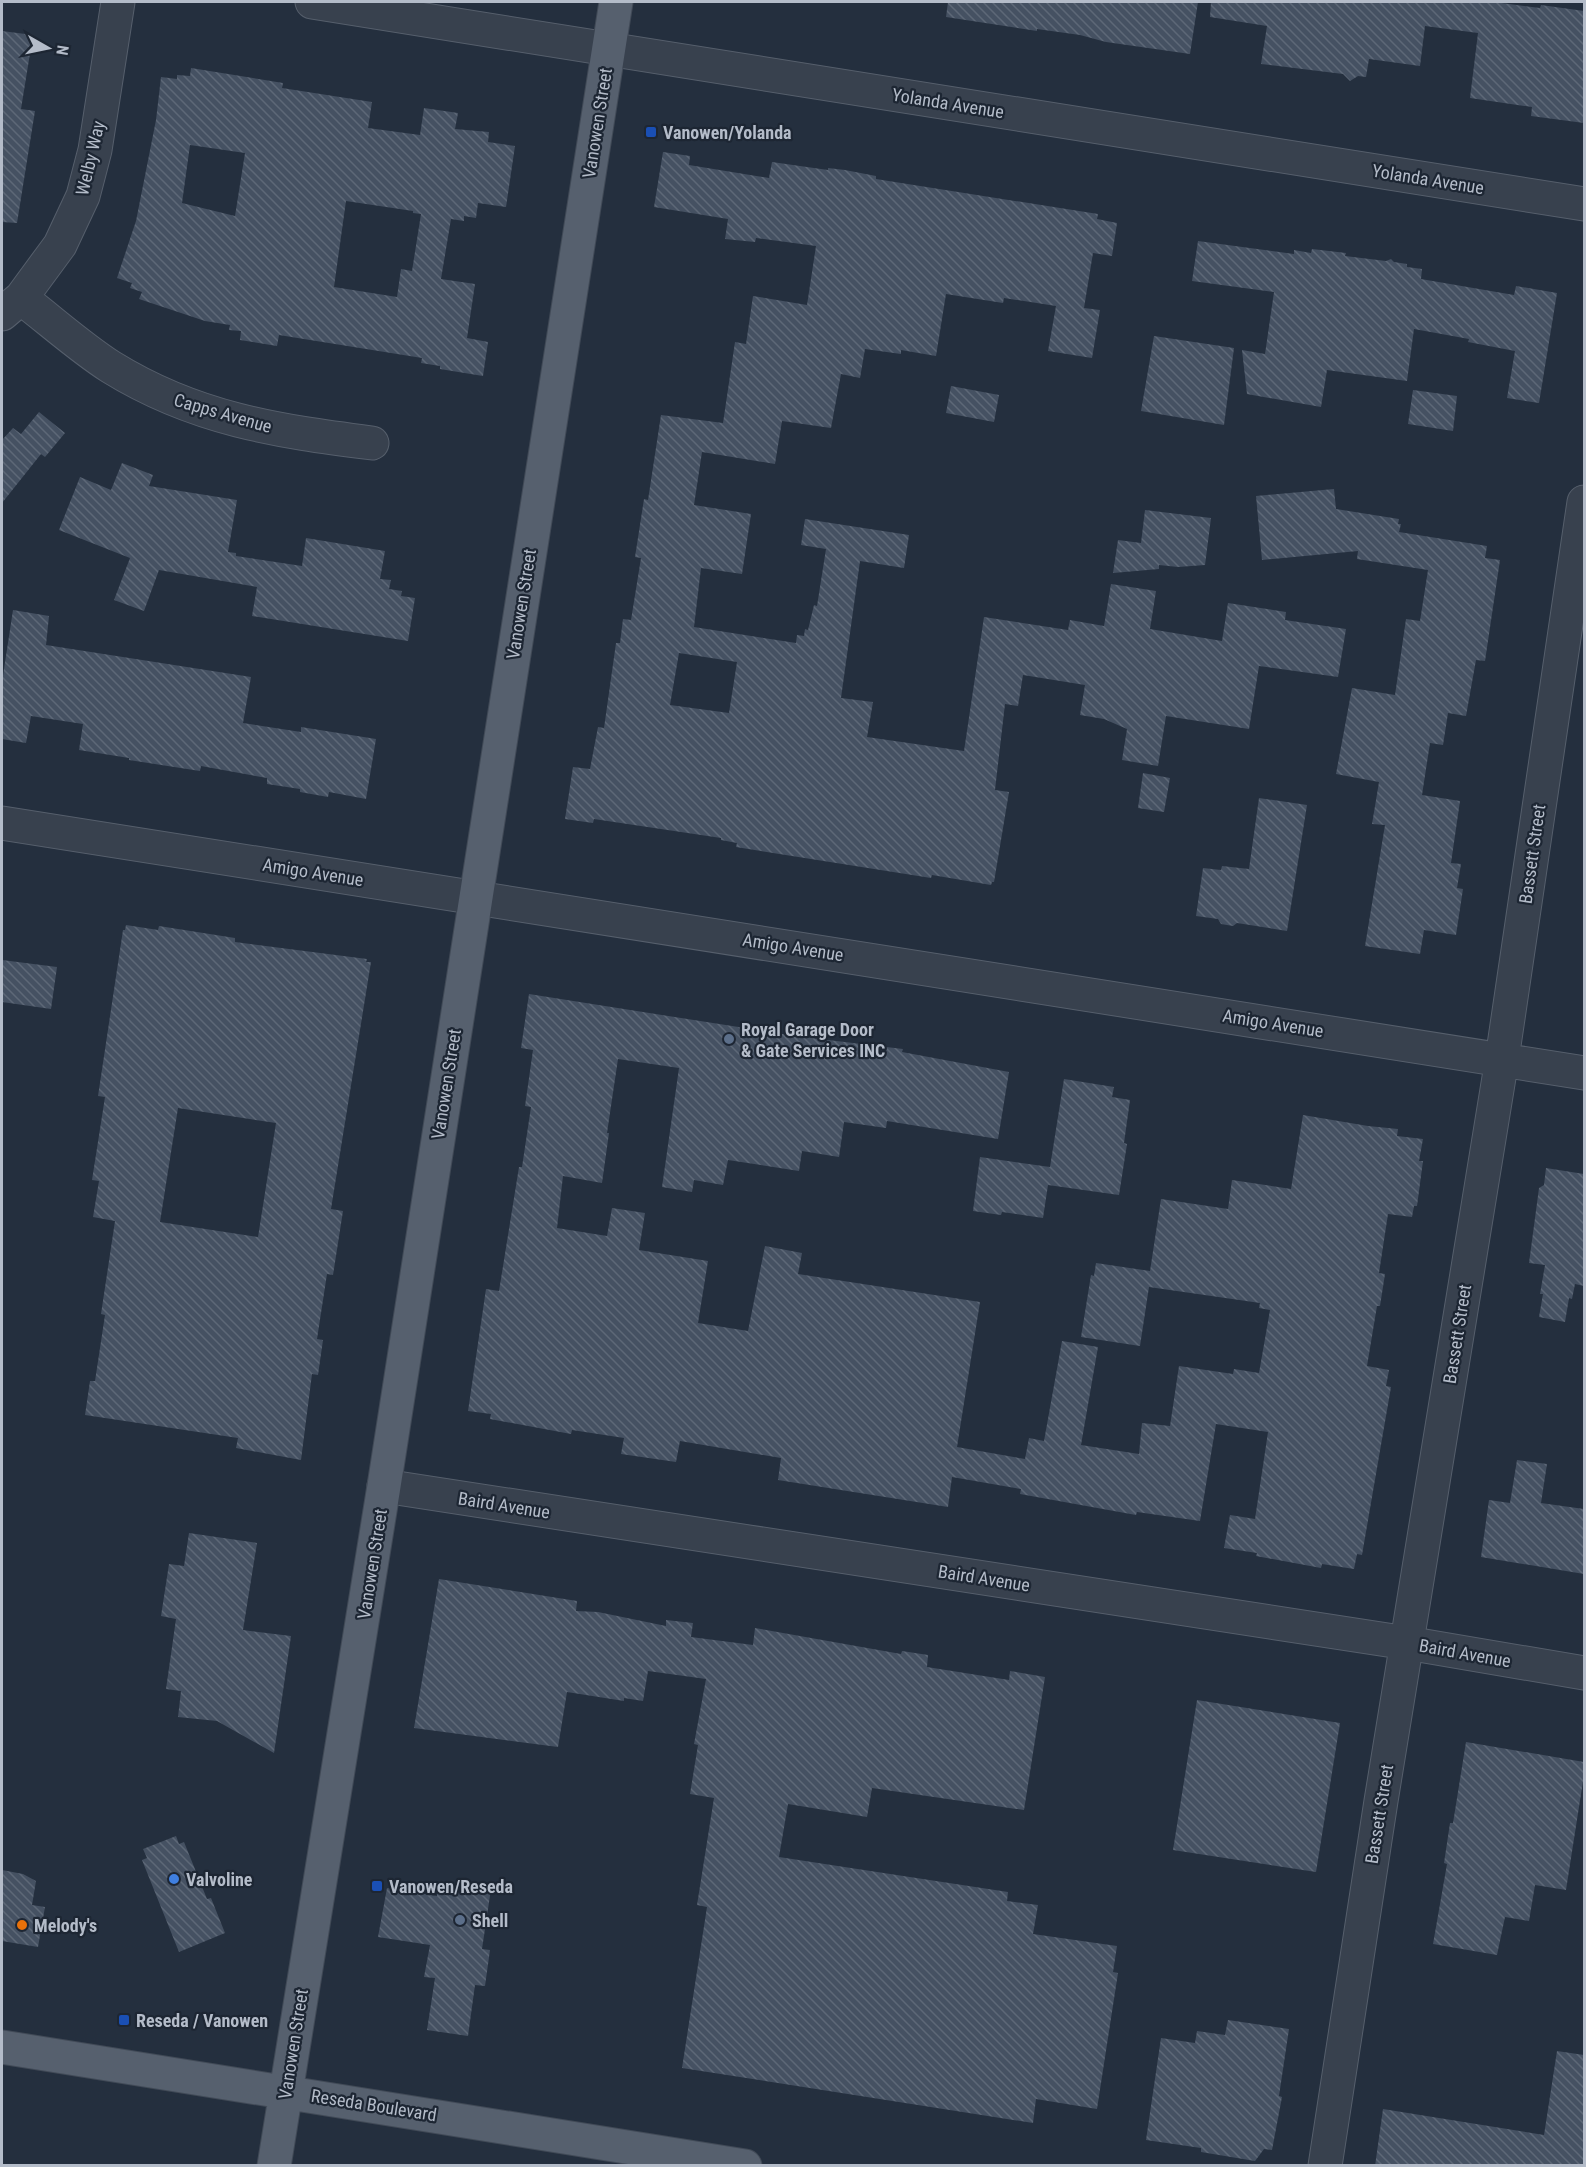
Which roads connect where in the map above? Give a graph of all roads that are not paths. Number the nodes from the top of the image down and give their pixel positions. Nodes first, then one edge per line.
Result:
1 (118, 2) edge
2 (312, 2) edge
3 (616, 2) edge
4 (609, 49) junction
5 (1584, 204) edge
6 (11, 306) edge
7 (372, 443) dead end
8 (1584, 502) edge
9 (2, 824) edge
10 (475, 898) junction
11 (1502, 1059) junction
12 (1584, 1073) edge
13 (384, 1486) junction
14 (1407, 1643) junction
15 (1584, 1673) edge
16 (2, 2047) edge
17 (286, 2091) junction
18 (274, 2166) edge
19 (746, 2166) edge
20 (1325, 2166) edge

1 - 6 street, Welby Way
2 - 4 street, Yolanda Avenue
3 - 4 main road, Vanowen Street
4 - 5 street, Yolanda Avenue
4 - 10 main road, Vanowen Street
6 - 7 street, Capps Avenue
8 - 11 street, Bassett Street
9 - 10 street, Amigo Avenue
10 - 11 street, Amigo Avenue
10 - 13 main road, Vanowen Street
11 - 12 street, Amigo Avenue
11 - 14 street, Bassett Street
13 - 14 street, Baird Avenue
13 - 17 main road, Vanowen Street
14 - 15 street, Baird Avenue
14 - 20 street, Bassett Street
16 - 17 main road, Reseda Boulevard
17 - 18 main road, Vanowen Street
17 - 19 main road, Reseda Boulevard

